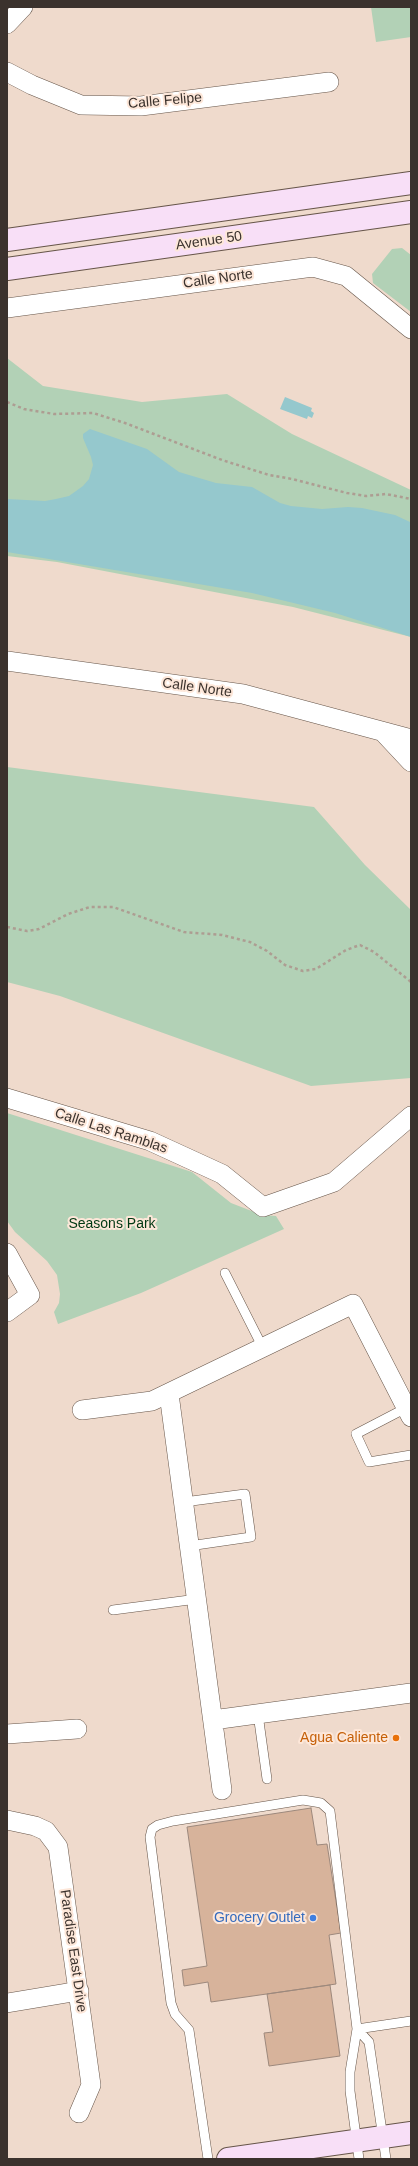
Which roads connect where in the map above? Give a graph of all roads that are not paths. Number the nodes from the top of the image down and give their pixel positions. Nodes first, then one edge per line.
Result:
1 (24, 7) edge
2 (7, 24) edge
3 (7, 72) edge
4 (329, 82) dead end
5 (411, 183) edge
6 (411, 212) edge
7 (7, 240) edge
8 (7, 270) edge
9 (7, 308) edge
10 (411, 329) edge
11 (7, 661) edge
12 (383, 732) junction
13 (411, 739) edge
14 (411, 762) edge
15 (7, 1098) edge
16 (411, 1116) edge
17 (7, 1253) edge
18 (225, 1273) dead end
19 (7, 1312) edge
20 (263, 1348) junction
21 (169, 1394) junction
22 (82, 1410) dead end
23 (409, 1412) edge
24 (411, 1456) edge
25 (184, 1502) junction
26 (190, 1546) junction
27 (197, 1599) junction
28 (113, 1610) dead end
29 (411, 1693) edge
30 (258, 1714) junction
31 (213, 1720) junction
32 (77, 1729) dead end
33 (7, 1734) edge
34 (267, 1779) dead end
35 (222, 1790) dead end
36 (7, 1820) edge
37 (79, 1991) junction
38 (7, 2003) edge
39 (411, 2021) edge
40 (357, 2029) junction
41 (79, 2113) dead end
42 (411, 2132) edge
43 (383, 2137) junction
44 (358, 2150) edge
45 (208, 2159) edge
46 (228, 2159) edge
47 (386, 2159) edge

1 - 2 street
3 - 4 street, Calle Felipe
5 - 7 main road, Avenue 50
6 - 8 main road, Avenue 50
9 - 10 street, Calle Norte
11 - 12 street, Calle Norte
12 - 13 street, Calle Norte
12 - 14 street
15 - 16 street, Calle Las Ramblas
17 - 19 street
18 - 20 lane
20 - 21 street
20 - 23 street
21 - 22 street
21 - 25 street
23 - 24 lane
25 - 26 street
25 - 26 lane
26 - 27 street
27 - 28 lane
27 - 31 street
29 - 30 street
30 - 31 street
30 - 34 lane
31 - 35 street
32 - 33 street
36 - 37 street, Paradise East Drive
37 - 38 street
37 - 41 street, Paradise East Drive
39 - 40 lane
40 - 43 lane
40 - 44 lane
40 - 45 lane
42 - 43 main road
43 - 44 main road
43 - 47 lane
44 - 46 main road

